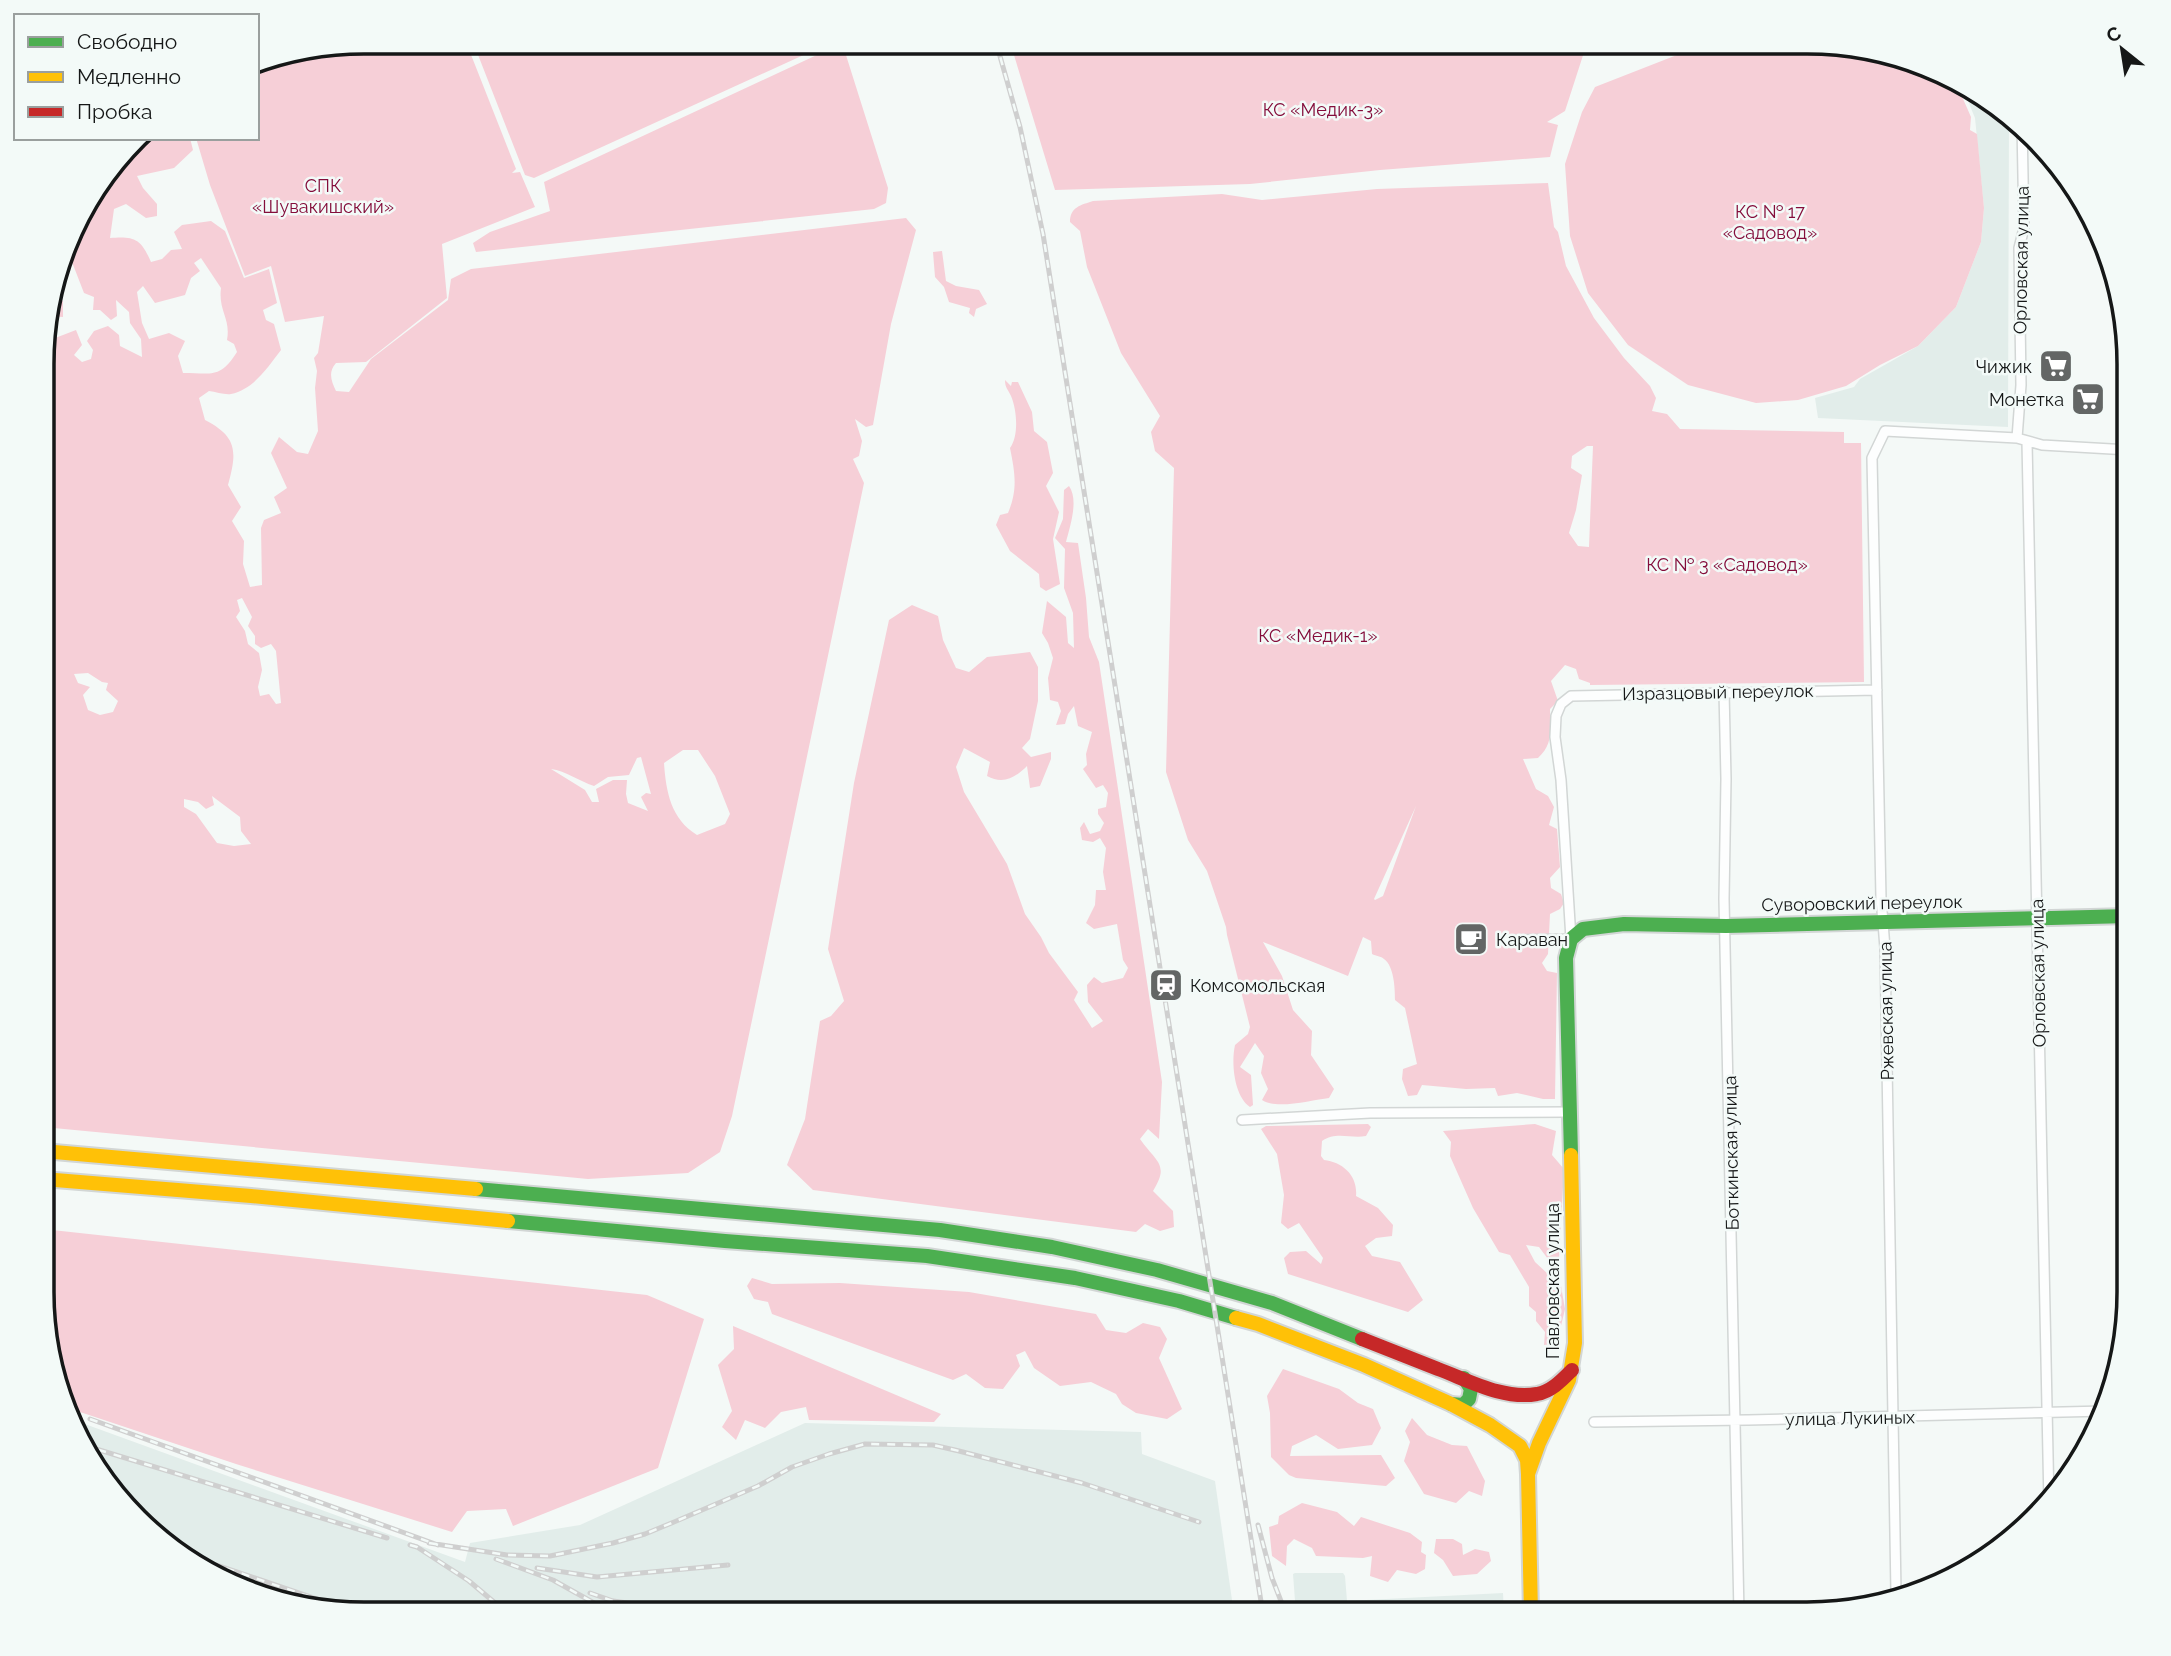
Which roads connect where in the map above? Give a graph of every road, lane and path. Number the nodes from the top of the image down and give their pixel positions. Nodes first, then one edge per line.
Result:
1 (2022, 142) edge
2 (2017, 438) junction
3 (2027, 442) junction
4 (2117, 450) edge
5 (1877, 690) junction
6 (1724, 691) junction
7 (1562, 704) joint
8 (2117, 916) edge
9 (2036, 917) junction
10 (1884, 923) junction
11 (1726, 926) junction
12 (1571, 939) junction
13 (1508, 940) dead end
14 (1570, 1112) junction
15 (1242, 1119) dead end
16 (54, 1152) edge
17 (54, 1180) edge
18 (1572, 1370) junction
19 (1464, 1378) junction
20 (1451, 1404) junction
21 (2093, 1411) edge
22 (2048, 1413) junction
23 (1892, 1417) junction
24 (1736, 1421) junction
25 (1594, 1422) dead end
26 (1528, 1474) junction
27 (2049, 1486) edge
28 (1896, 1588) edge
29 (1531, 1602) edge
30 (1739, 1602) edge

1 - 2 street, Орловская улица
2 - 3 street
2 - 5 street, Ржевская улица
3 - 4 street
3 - 9 street, Орловская улица
5 - 6 street, Изразцовый переулок
5 - 10 street, Ржевская улица
6 - 7 street, Изразцовый переулок
6 - 11 street, Боткинская улица
7 - 12 street, Павловская улица
8 - 9 main road, Суворовский переулок
9 - 10 main road, Суворовский переулок
9 - 22 street, Орловская улица
10 - 11 main road, Суворовский переулок
10 - 23 street, Ржевская улица
11 - 12 main road, Суворовский переулок
11 - 24 street, Боткинская улица
12 - 13 street
12 - 14 main road, Павловская улица
14 - 15 street
14 - 18 main road, Павловская улица
16 - 19 main road
17 - 20 main road
18 - 19 main road
18 - 26 main road, Павловская улица
19 - 20 main road
20 - 26 main road
21 - 22 street, улица Лукиных
22 - 23 street, улица Лукиных
22 - 27 street, Орловская улица
23 - 24 street, улица Лукиных
23 - 28 street, Ржевская улица
24 - 25 street, улица Лукиных
24 - 30 street, Боткинская улица
26 - 29 main road, Павловская улица

